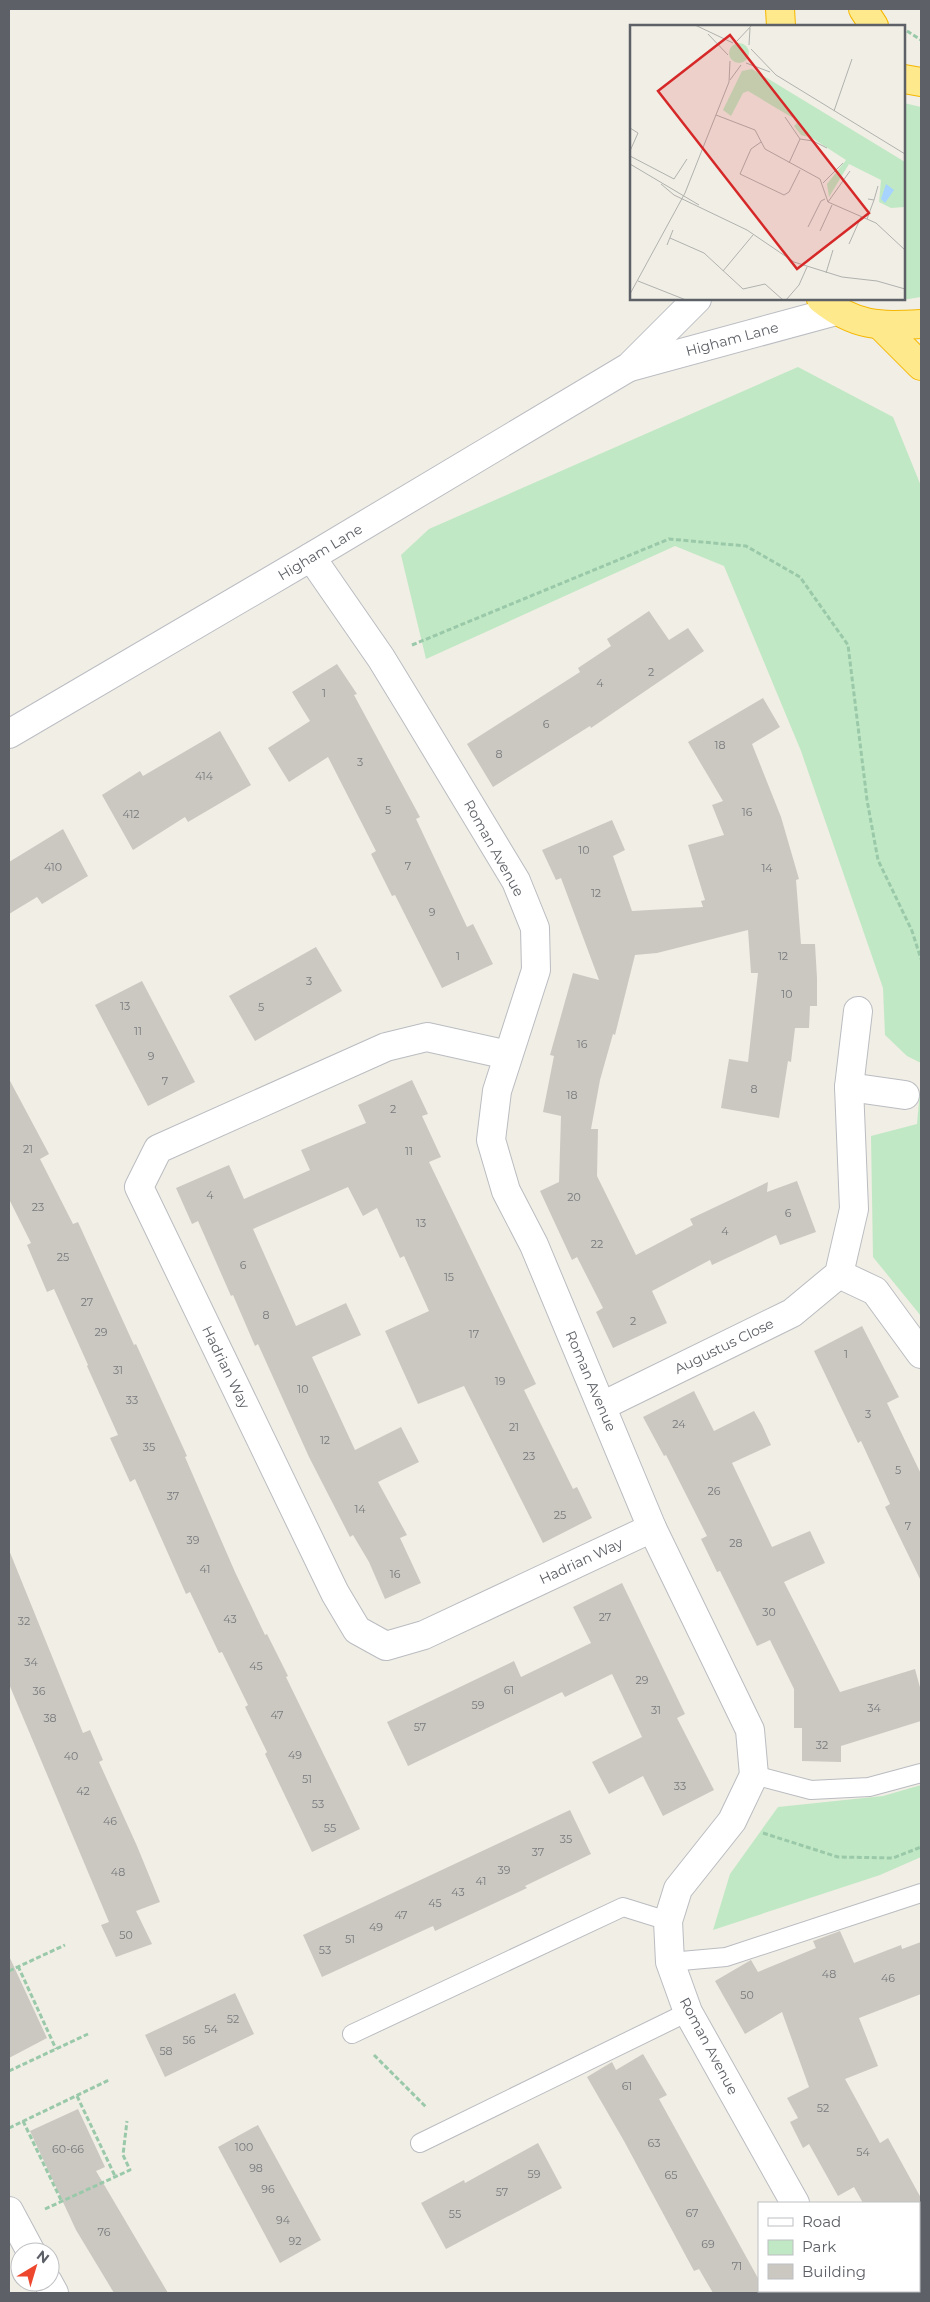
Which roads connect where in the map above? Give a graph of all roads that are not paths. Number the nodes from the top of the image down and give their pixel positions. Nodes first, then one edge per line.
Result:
1 (780, 9) edge
2 (863, 9) edge
3 (781, 25) edge
4 (873, 25) edge
5 (696, 300) edge
6 (829, 305) edge
7 (921, 324) edge
8 (882, 326) junction
9 (921, 366) edge
10 (629, 367) junction
11 (311, 557) junction
12 (9, 734) edge
13 (858, 1011) dead end
14 (508, 1055) junction
15 (849, 1087) junction
16 (905, 1095) dead end
17 (839, 1274) junction
18 (921, 1354) edge
19 (602, 1406) junction
20 (652, 1528) junction
21 (921, 1773) edge
22 (754, 1775) junction
23 (921, 1893) edge
24 (668, 1921) junction
25 (670, 1962) junction
26 (688, 2012) junction
27 (352, 2034) road end
28 (420, 2143) dead end
29 (794, 2202) edge
30 (12, 2217) edge
31 (26, 2242) edge

1 - 3 highway
2 - 4 highway
5 - 10 street, Higham Lane
6 - 8 highway
6 - 10 street, Higham Lane
7 - 8 highway
8 - 9 highway
10 - 11 street, Higham Lane
11 - 12 street, Higham Lane
11 - 14 street, Roman Avenue
13 - 15 street
14 - 19 street, Roman Avenue
14 - 20 street, Hadrian Way
15 - 16 street
15 - 17 street
17 - 18 street
17 - 19 street, Augustus Close
19 - 20 street, Roman Avenue
20 - 22 street, Roman Avenue
21 - 22 lane
22 - 24 street, Roman Avenue
23 - 25 lane
24 - 25 street, Roman Avenue
24 - 27 lane
25 - 26 street, Roman Avenue
26 - 28 lane
26 - 29 street, Roman Avenue
30 - 31 street

